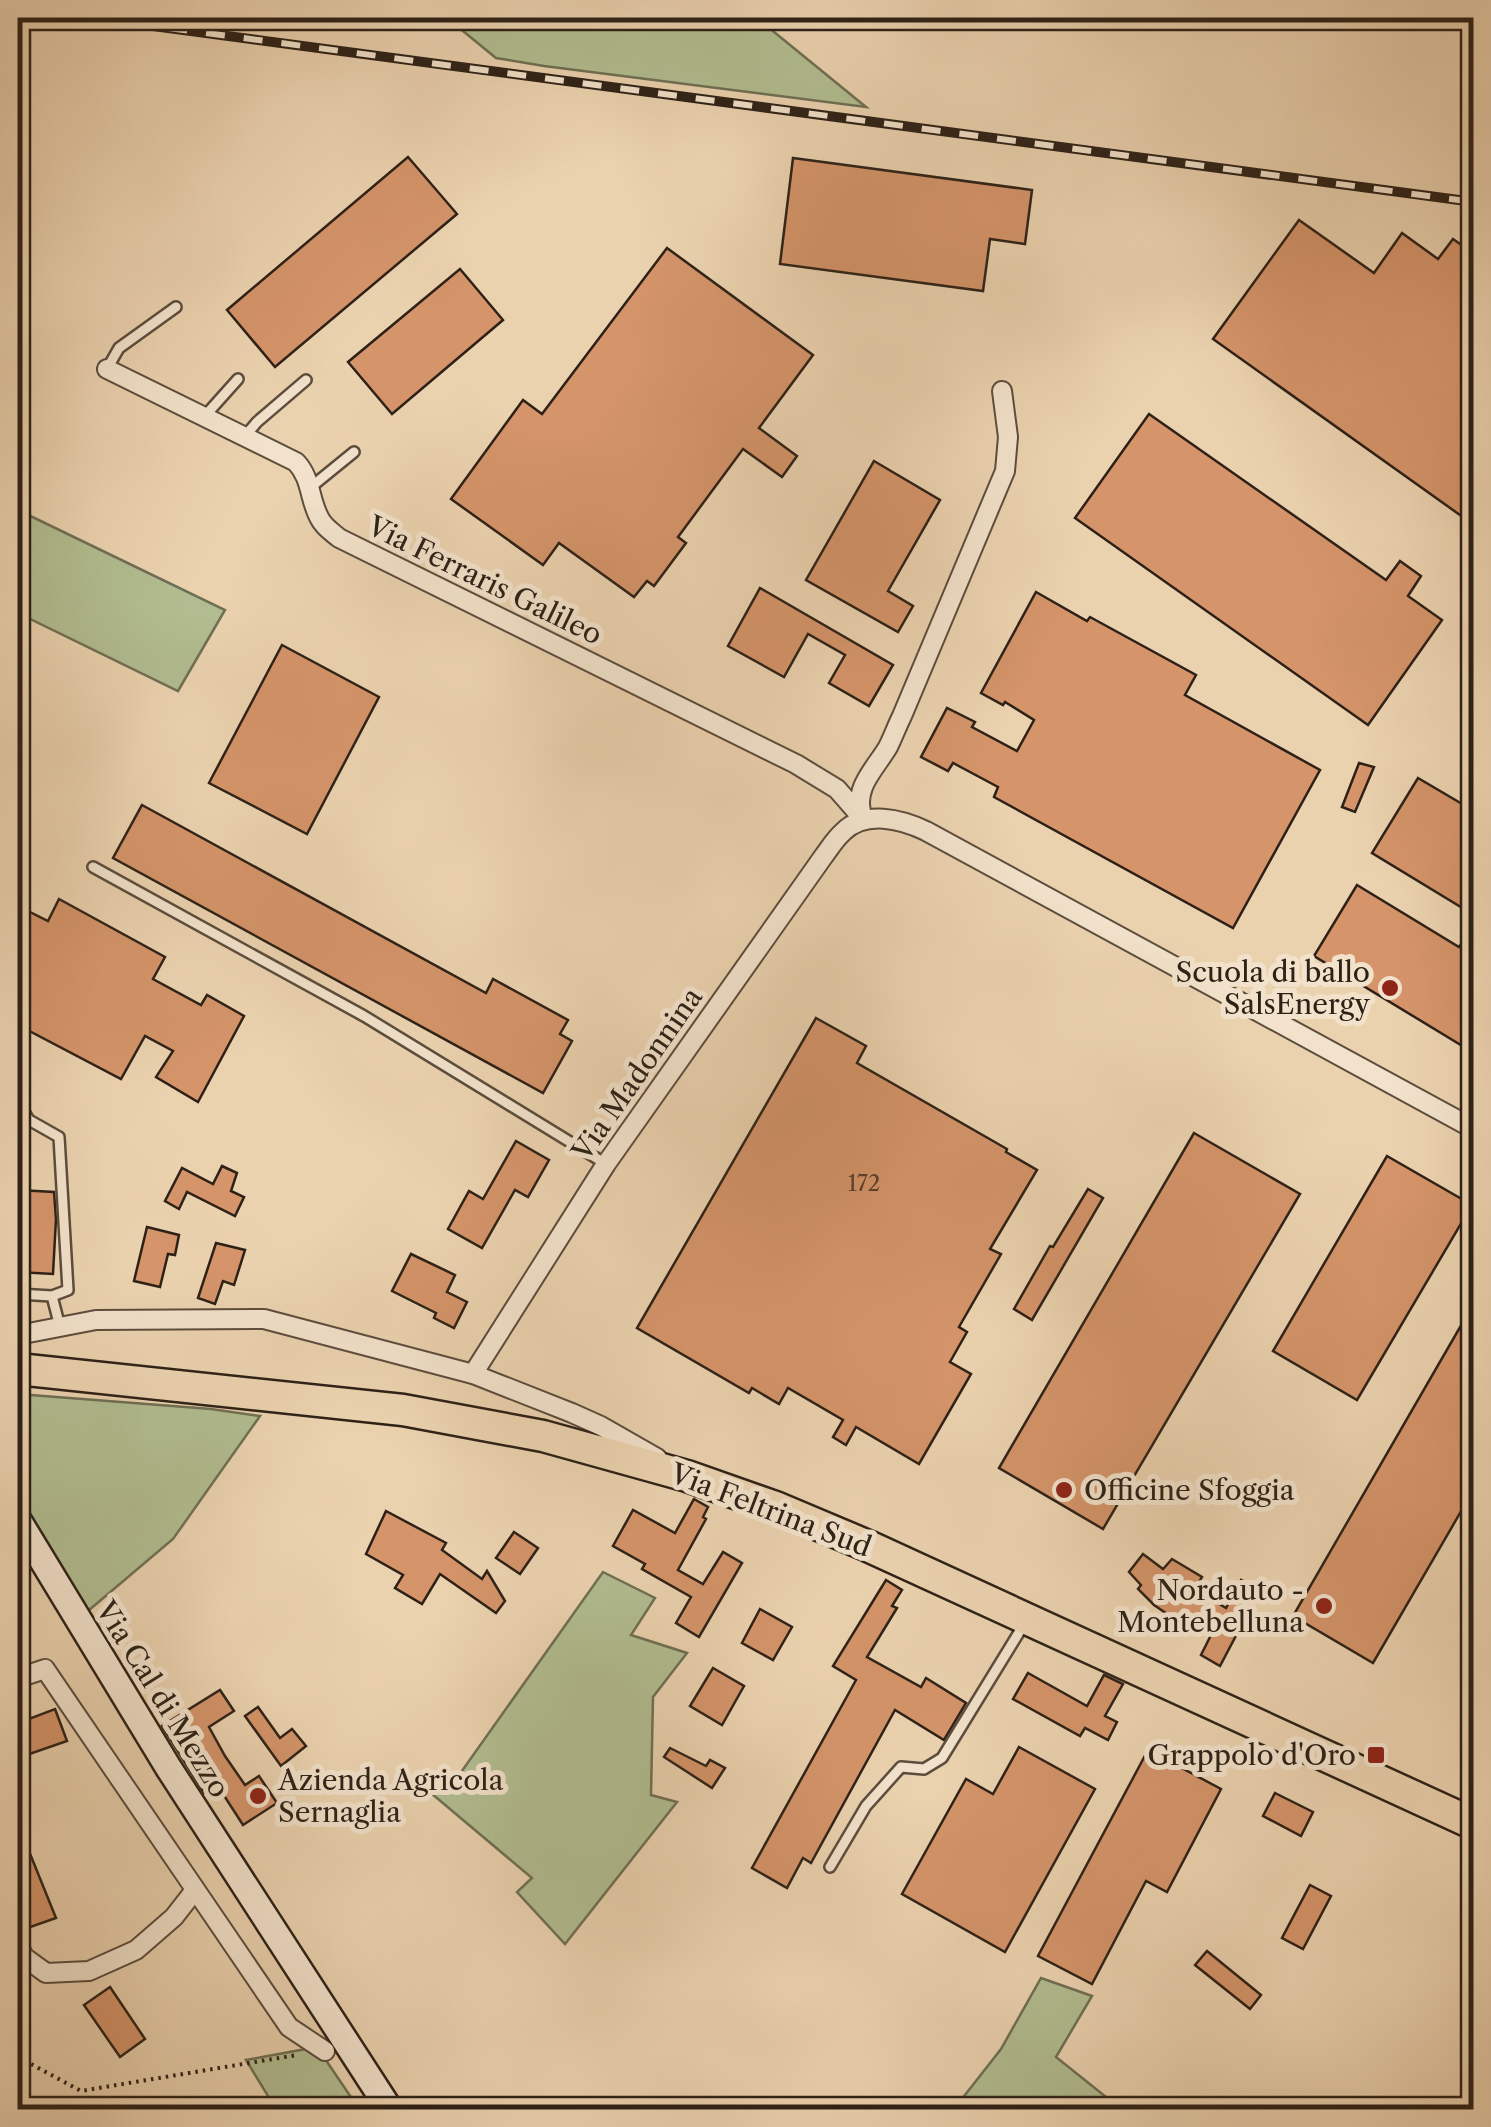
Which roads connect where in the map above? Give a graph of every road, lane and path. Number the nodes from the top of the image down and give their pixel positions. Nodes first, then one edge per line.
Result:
1 (176, 307) dead end
2 (107, 369) joint
3 (238, 380) dead end
4 (306, 380) dead end
5 (1002, 391) dead end
6 (204, 417) junction
7 (244, 436) junction
8 (354, 452) dead end
9 (311, 487) junction
10 (864, 820) junction
11 (94, 867) dead end
12 (18, 1108) edge
13 (1474, 1129) edge
14 (606, 1164) junction
15 (18, 1294) edge
16 (52, 1296) junction
17 (60, 1327) junction
18 (18, 1336) edge
19 (18, 1368) edge
20 (473, 1374) junction
21 (687, 1476) junction
22 (18, 1520) edge
23 (1028, 1619) junction
24 (18, 1678) edge
25 (1474, 1824) edge
26 (830, 1867) dead end
27 (195, 1890) junction
28 (18, 1945) edge
29 (325, 2051) joint
30 (18, 2057) edge
31 (390, 2110) edge

1 - 2 lane
2 - 6 street, Via Ferraris Galileo
3 - 6 lane
4 - 7 lane
5 - 10 street
6 - 7 street, Via Ferraris Galileo
7 - 9 street, Via Ferraris Galileo
8 - 9 lane
9 - 10 street, Via Ferraris Galileo
10 - 13 street
10 - 14 street, Via Madonnina
11 - 14 lane
12 - 16 lane
14 - 20 street, Via Madonnina
15 - 16 lane
16 - 17 lane
17 - 18 street
17 - 20 street
19 - 21 main road, Via Feltrina Sud
20 - 21 street
21 - 23 main road, Via Feltrina Sud
22 - 31 street, Via Cal di Mezzo
23 - 25 main road, Via Feltrina Sud
23 - 26 lane
24 - 27 street
27 - 28 street
27 - 29 street
29 - 30 path

